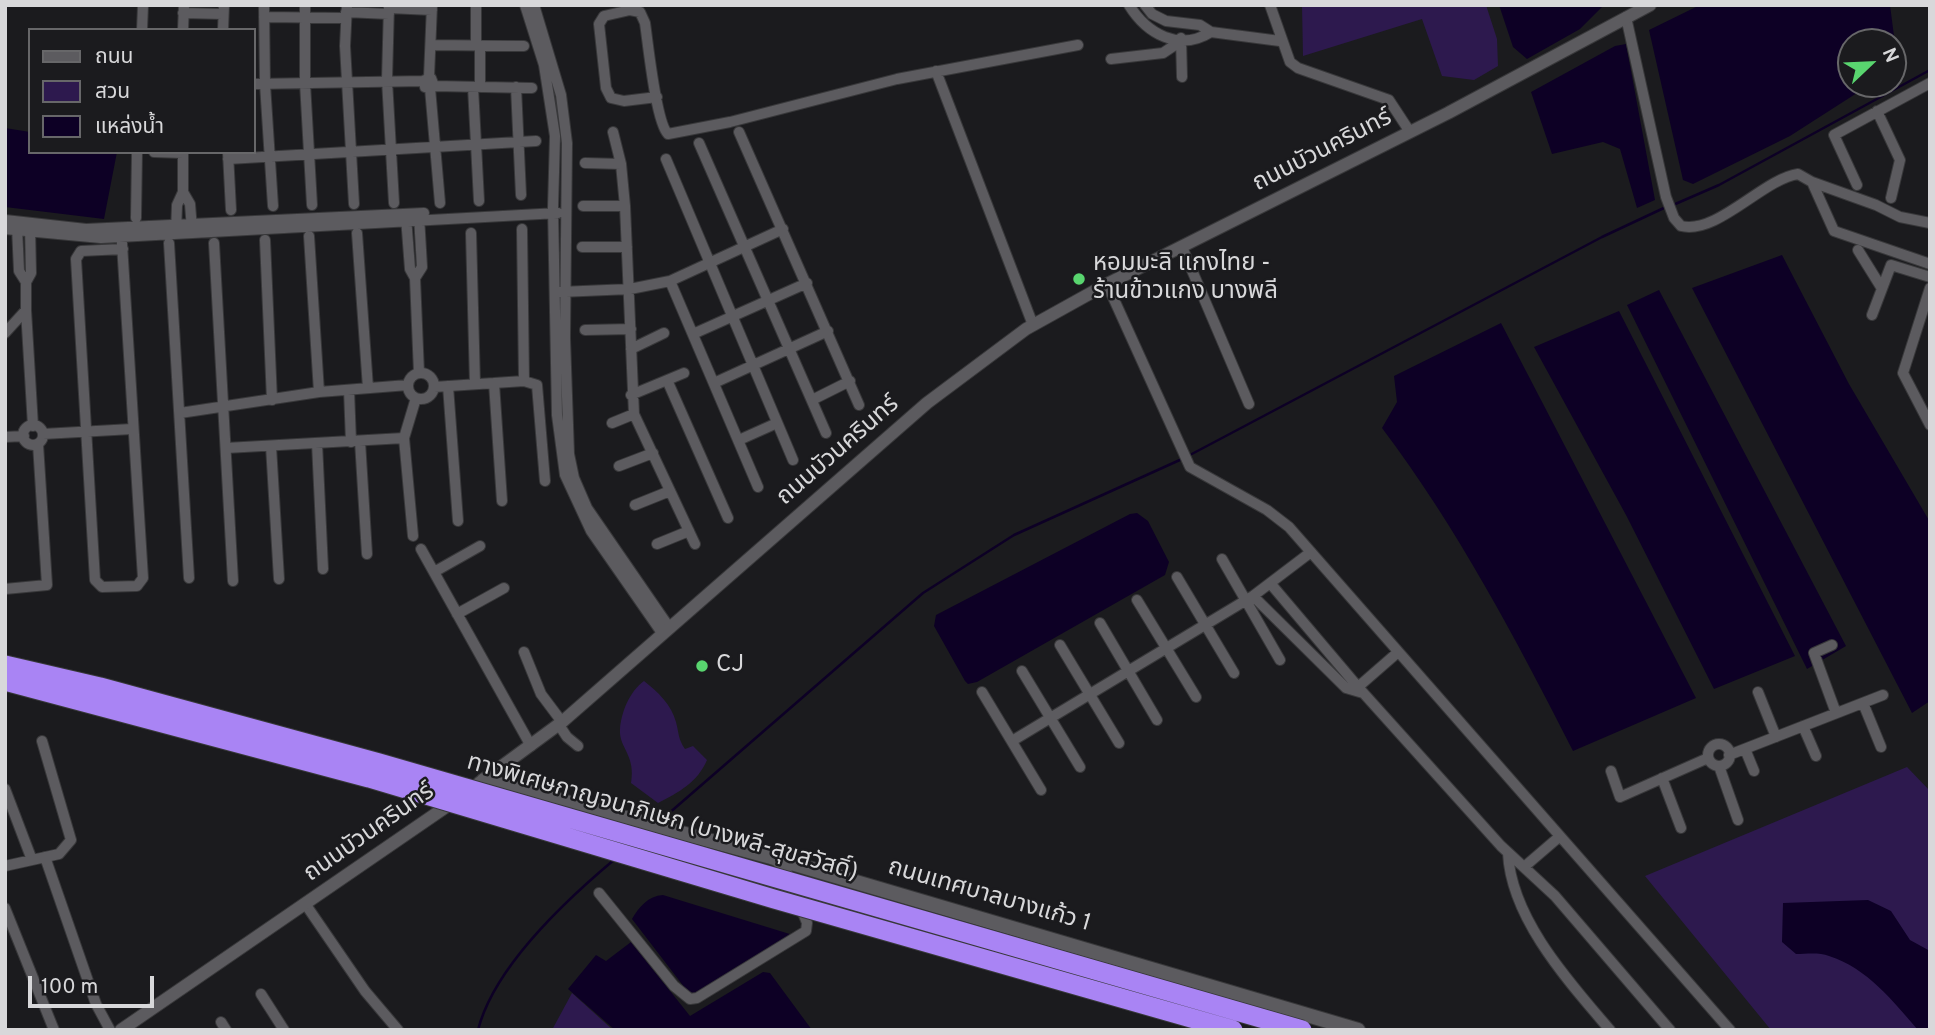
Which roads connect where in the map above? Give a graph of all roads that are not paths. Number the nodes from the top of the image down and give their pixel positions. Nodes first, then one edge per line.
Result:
1 (143, 5) edge
2 (476, 5) edge
3 (525, 5) edge
4 (534, 5) edge
5 (1129, 5) edge
6 (1145, 5) edge
7 (1270, 5) edge
8 (1650, 5) edge
9 (432, 8) edge
10 (184, 9) edge
11 (389, 9) edge
12 (223, 10) edge
13 (305, 10) edge
14 (264, 11) edge
15 (346, 12) edge
16 (1626, 17) junction
17 (1180, 24) junction
18 (142, 28) edge
19 (183, 28) edge
20 (223, 28) edge
21 (1211, 32) junction
22 (1181, 41) junction
23 (1280, 41) junction
24 (431, 45) junction
25 (478, 46) junction
26 (1077, 46) dead end
27 (524, 47) dead end
28 (1111, 59) dead end
29 (936, 71) junction
30 (1182, 77) dead end
31 (387, 80) junction
32 (305, 83) junction
33 (347, 83) junction
34 (429, 83) junction
35 (260, 84) edge
36 (477, 87) junction
37 (516, 87) junction
38 (532, 88) dead end
39 (1928, 88) edge
40 (556, 96) junction
41 (657, 97) junction
42 (1877, 111) junction
43 (613, 132) dead end
44 (740, 132) dead end
45 (1409, 132) junction
46 (536, 141) dead end
47 (518, 142) junction
48 (699, 143) dead end
49 (476, 146) junction
50 (435, 148) junction
51 (391, 150) junction
52 (351, 152) junction
53 (137, 154) edge
54 (183, 154) edge
55 (309, 154) junction
56 (228, 155) edge
57 (270, 157) junction
58 (666, 159) dead end
59 (585, 163) dead end
60 (621, 164) junction
61 (1812, 183) junction
62 (1857, 185) dead end
63 (183, 192) junction
64 (521, 195) dead end
65 (1891, 198) dead end
66 (480, 201) dead end
67 (394, 203) dead end
68 (440, 203) dead end
69 (354, 204) dead end
70 (312, 205) dead end
71 (273, 206) dead end
72 (583, 206) dead end
73 (625, 206) junction
74 (231, 210) dead end
75 (567, 210) junction
76 (553, 211) junction
77 (406, 217) junction
78 (419, 217) junction
79 (136, 218) dead end
80 (5, 220) edge
81 (1930, 223) edge
82 (17, 227) junction
83 (191, 228) junction
84 (5, 229) edge
85 (30, 229) junction
86 (522, 229) dead end
87 (783, 229) junction
88 (262, 230) junction
89 (122, 232) junction
90 (357, 233) dead end
91 (471, 233) dead end
92 (173, 234) junction
93 (309, 236) dead end
94 (214, 243) dead end
95 (745, 246) junction
96 (582, 247) dead end
97 (627, 247) junction
98 (1182, 247) junction
99 (122, 249) junction
100 (1858, 250) dead end
101 (708, 264) junction
102 (1930, 264) edge
103 (1930, 277) edge
104 (415, 278) junction
105 (670, 281) junction
106 (26, 282) junction
107 (807, 283) junction
108 (1107, 284) junction
109 (1881, 287) junction
110 (1930, 288) edge
111 (629, 289) junction
112 (560, 292) junction
113 (769, 301) junction
114 (26, 310) junction
115 (1872, 315) dead end
116 (732, 317) junction
117 (1033, 325) junction
118 (631, 329) junction
119 (585, 330) dead end
120 (828, 331) junction
121 (5, 333) edge
122 (664, 333) dead end
123 (693, 334) junction
124 (631, 349) junction
125 (790, 350) junction
126 (753, 367) junction
127 (419, 373) junction
128 (684, 373) dead end
129 (667, 380) junction
130 (524, 381) junction
131 (850, 381) junction
132 (494, 383) junction
133 (714, 383) junction
134 (475, 384) junction
135 (408, 385) junction
136 (448, 386) junction
137 (434, 387) junction
138 (368, 388) junction
139 (349, 390) junction
140 (319, 392) junction
141 (631, 395) junction
142 (416, 398) junction
143 (272, 400) junction
144 (812, 400) junction
145 (1249, 404) dead end
146 (859, 405) dead end
147 (223, 409) junction
148 (180, 413) junction
149 (634, 414) junction
150 (612, 423) dead end
151 (778, 423) junction
152 (1930, 425) edge
153 (33, 426) junction
154 (132, 429) junction
155 (86, 432) junction
156 (826, 433) dead end
157 (24, 436) junction
158 (5, 438) edge
159 (404, 438) junction
160 (41, 439) junction
161 (739, 440) junction
162 (356, 441) junction
163 (317, 443) junction
164 (271, 446) junction
165 (226, 448) junction
166 (653, 453) junction
167 (793, 460) dead end
168 (619, 466) dead end
169 (545, 481) dead end
170 (758, 487) dead end
171 (670, 491) junction
172 (502, 501) dead end
173 (635, 505) dead end
174 (728, 518) dead end
175 (458, 521) dead end
176 (689, 531) junction
177 (413, 536) dead end
178 (657, 544) dead end
179 (695, 544) dead end
180 (480, 546) dead end
181 (421, 549) dead end
182 (1311, 552) junction
183 (367, 554) dead end
184 (1223, 559) dead end
185 (323, 569) dead end
186 (434, 572) junction
187 (1177, 577) dead end
188 (189, 578) dead end
189 (279, 579) dead end
190 (233, 581) dead end
191 (1270, 583) junction
192 (504, 588) dead end
193 (5, 589) edge
194 (1249, 598) junction
195 (1138, 600) dead end
196 (457, 614) junction
197 (1100, 623) dead end
198 (1206, 624) junction
199 (666, 630) junction
200 (1060, 645) dead end
201 (1832, 645) dead end
202 (1166, 649) junction
203 (524, 652) dead end
204 (1397, 653) junction
205 (1280, 660) dead end
206 (5, 665) edge
207 (1022, 671) dead end
208 (1128, 671) junction
209 (1234, 673) dead end
210 (5, 681) edge
211 (1361, 690) junction
212 (982, 692) dead end
213 (1758, 692) dead end
214 (1090, 695) junction
215 (1883, 695) dead end
216 (1196, 697) dead end
217 (1863, 703) junction
218 (1836, 713) junction
219 (1051, 718) junction
220 (1157, 720) dead end
221 (560, 724) junction
222 (1803, 726) junction
223 (1776, 737) junction
224 (41, 741) dead end
225 (1012, 741) junction
226 (1119, 743) dead end
227 (531, 746) junction
228 (578, 746) dead end
229 (1881, 747) dead end
230 (1745, 749) junction
231 (1729, 755) junction
232 (1816, 757) dead end
233 (1708, 758) junction
234 (1719, 766) junction
235 (1080, 767) dead end
236 (1611, 771) dead end
237 (1754, 771) dead end
238 (1662, 778) junction
239 (484, 779) junction
240 (5, 789) edge
241 (1041, 790) dead end
242 (1738, 820) dead end
243 (1681, 828) dead end
244 (1559, 836) junction
245 (1508, 853) junction
246 (45, 857) junction
247 (771, 857) junction
248 (32, 860) junction
249 (5, 866) edge
250 (1524, 867) junction
251 (599, 893) dead end
252 (306, 905) junction
253 (5, 908) edge
254 (261, 994) dead end
255 (54, 1030) edge
256 (110, 1030) edge
257 (121, 1030) edge
258 (284, 1030) edge
259 (398, 1030) edge
260 (1233, 1030) edge
261 (1302, 1030) edge
262 (1358, 1030) edge
263 (1610, 1030) edge
264 (1670, 1030) edge
265 (1730, 1030) edge

1 - 18 street
2 - 25 street
3 - 40 street
4 - 40 street
5 - 22 street
6 - 17 street
7 - 23 street
8 - 16 street, ถนนบัวนครินทร์
9 - 11 street
9 - 24 street
10 - 12 street
10 - 19 street
11 - 15 street
11 - 31 street
12 - 20 street
13 - 14 street
13 - 15 street
13 - 32 street
14 - 35 street
15 - 33 street
16 - 45 street, ถนนบัวนครินทร์
16 - 61 street
17 - 21 street
17 - 22 street
21 - 22 street
21 - 23 street
22 - 28 street
22 - 30 street
23 - 45 street
24 - 25 street
24 - 34 street
25 - 27 street
25 - 36 street
26 - 29 street
29 - 41 street
29 - 117 street
31 - 33 street
31 - 34 street
31 - 51 street
32 - 33 street
32 - 35 street
32 - 55 street
33 - 52 street
34 - 36 street
34 - 50 street
35 - 57 street
36 - 37 street
36 - 49 street
37 - 38 street
37 - 47 street
39 - 42 street
40 - 75 street
40 - 76 street
41 - 41 street
42 - 62 street
42 - 65 street
43 - 60 street
44 - 87 street
45 - 98 street, ถนนบัวนครินทร์
46 - 47 street
47 - 49 street
47 - 64 street
48 - 95 street
49 - 50 street
49 - 66 street
50 - 51 street
50 - 68 street
51 - 52 street
51 - 67 street
52 - 55 street
52 - 69 street
53 - 79 street
54 - 63 street
55 - 57 street
55 - 70 street
56 - 57 street
56 - 74 street
57 - 71 street
58 - 101 street
59 - 60 street
60 - 73 street
61 - 81 street
61 - 102 street
63 - 83 street
63 - 92 street
72 - 73 street
73 - 97 street
75 - 76 street
75 - 112 street
76 - 78 street
76 - 112 street
77 - 78 street
77 - 88 street
77 - 104 street
78 - 104 street
80 - 82 street
82 - 84 street
82 - 85 street
82 - 106 street
83 - 88 street
83 - 92 street
85 - 89 street
85 - 106 street
86 - 130 street
87 - 95 street
87 - 107 street
88 - 143 street
89 - 92 street
89 - 99 street
90 - 138 street
91 - 134 street
92 - 148 street
93 - 140 street
94 - 147 street
95 - 101 street
95 - 113 street
96 - 97 street
97 - 111 street
98 - 108 street, ถนนบัวนครินทร์
98 - 145 street
99 - 154 street
99 - 155 street
100 - 109 street
101 - 105 street
101 - 116 street
103 - 109 street
104 - 127 street
105 - 111 street
105 - 123 street
106 - 114 street
107 - 113 street
107 - 120 street
108 - 117 street, ถนนบัวนครินทร์
108 - 182 street
109 - 115 street
110 - 152 street
111 - 112 street
111 - 118 street
112 - 199 street
113 - 116 street
113 - 125 street
114 - 121 street
114 - 153 street
116 - 123 street
116 - 126 street
117 - 199 street, ถนนบัวนครินทร์
118 - 119 street
118 - 124 street
120 - 125 street
120 - 131 street
122 - 124 street
123 - 133 street
124 - 141 street
125 - 126 street
125 - 144 street
126 - 133 street
126 - 151 street
127 - 135 street
127 - 137 street
128 - 129 street
129 - 141 street
129 - 174 street
130 - 132 street
130 - 169 street
131 - 144 street
131 - 146 street
132 - 134 street
132 - 172 street
133 - 161 street
134 - 136 street
135 - 138 street
135 - 142 street
136 - 137 street
136 - 175 street
137 - 142 street
138 - 139 street
139 - 140 street
139 - 162 street
140 - 143 street
141 - 149 street
142 - 159 street
143 - 147 street
144 - 156 street
147 - 148 street
147 - 165 street
148 - 188 street
149 - 150 street
149 - 166 street
151 - 161 street
151 - 167 street
153 - 157 street
153 - 160 street
154 - 155 street
154 - 155 street
155 - 160 street
157 - 158 street
157 - 160 street
159 - 162 street
159 - 177 street
160 - 193 street
161 - 170 street
162 - 163 street
162 - 183 street
163 - 164 street
163 - 185 street
164 - 165 street
164 - 189 street
165 - 190 street
166 - 168 street
166 - 171 street
171 - 173 street
171 - 176 street
176 - 178 street
176 - 179 street
180 - 186 street
181 - 186 street
182 - 191 street
182 - 204 street
184 - 194 street
186 - 196 street
187 - 198 street
191 - 194 street
191 - 211 street
192 - 196 street
194 - 198 street
194 - 205 street
194 - 211 street
195 - 202 street
196 - 227 street
197 - 208 street
198 - 202 street
198 - 209 street
199 - 221 street, ถนนบัวนครินทร์
200 - 214 street
201 - 218 street
202 - 208 street
202 - 216 street
203 - 221 street
204 - 211 street
204 - 244 street
206 - 261 highway, ทางพิเศษกาญจนาภิเษก (บางพลี-สุขสวัสดิ์), bridge
207 - 219 street
208 - 214 street
208 - 220 street
210 - 260 highway, ทางพิเศษกาญจนาภิเษก (บางพลี-สุขสวัสดิ์), bridge
211 - 245 street
212 - 225 street
213 - 223 street
214 - 219 street
214 - 226 street
215 - 217 street
217 - 218 street
217 - 229 street
218 - 222 street
219 - 225 street
219 - 235 street
221 - 227 street, ถนนบัวนครินทร์
221 - 228 street
222 - 223 street
222 - 232 street
223 - 230 street
224 - 246 street
225 - 241 street
227 - 239 street, ถนนบัวนครินทร์
230 - 231 street
230 - 237 street
231 - 233 street
231 - 234 street
233 - 234 street
233 - 238 street
234 - 242 street
236 - 238 street
238 - 243 street
239 - 247 main road, ถนนเทศบาลบางแก้ว 1
239 - 252 street, ถนนบัวนครินทร์
240 - 248 street
244 - 250 street
244 - 265 street
245 - 250 street
245 - 263 street
246 - 248 street
246 - 256 street
247 - 251 street
247 - 262 main road, ถนนเทศบาลบางแก้ว 1
248 - 249 street
250 - 264 street
252 - 257 street, ถนนบัวนครินทร์
252 - 259 street
253 - 255 street
254 - 258 street

